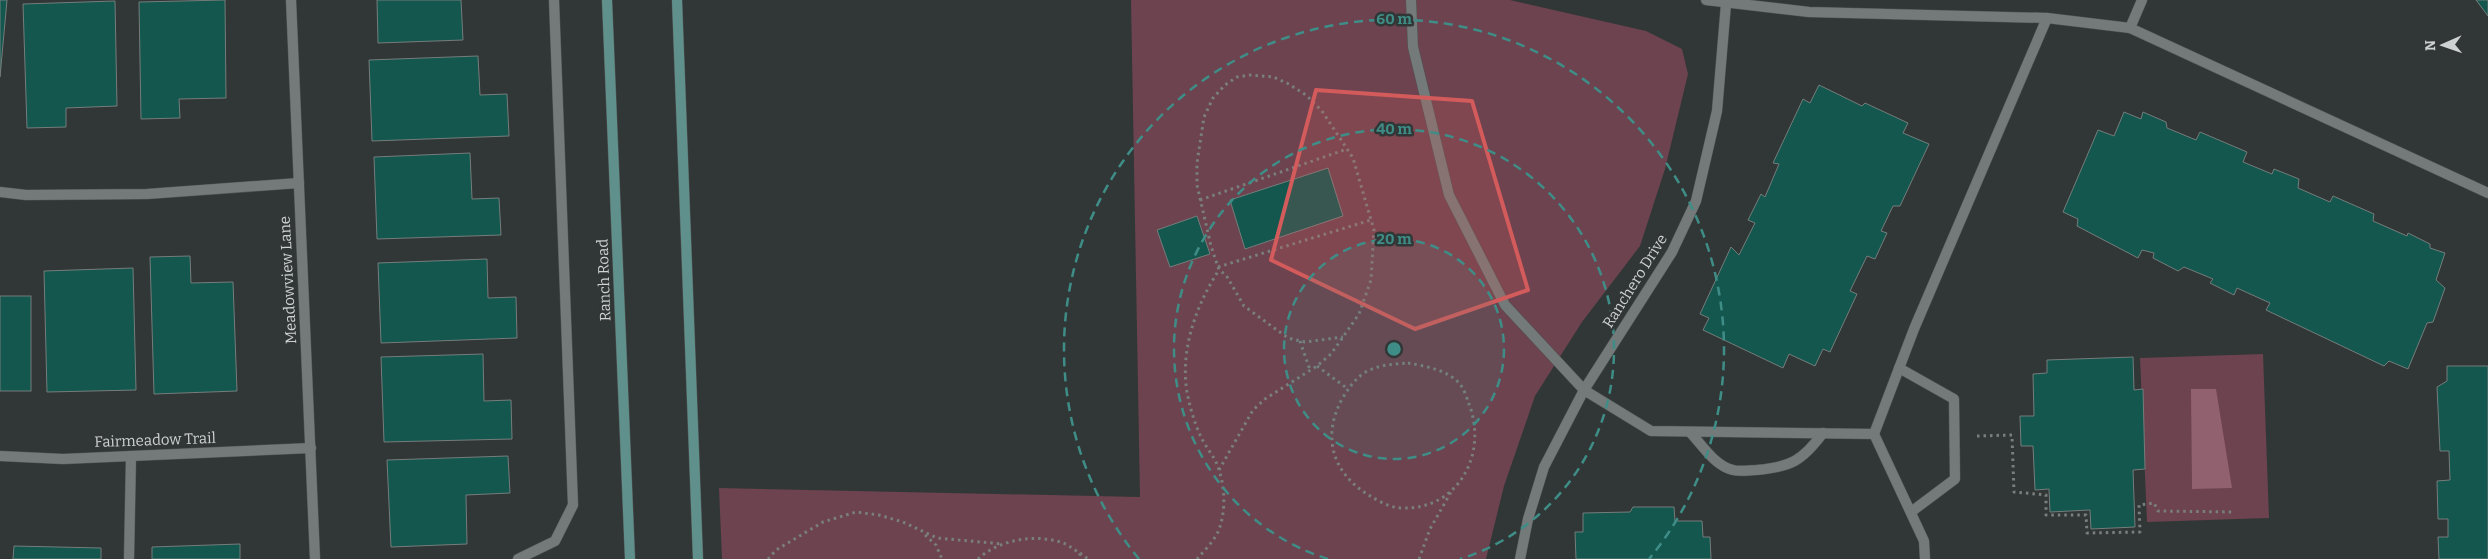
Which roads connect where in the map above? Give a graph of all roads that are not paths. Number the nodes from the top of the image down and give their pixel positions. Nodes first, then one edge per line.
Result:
1 (292, 0) edge
2 (554, 0) edge
3 (607, 0) edge
4 (677, 0) edge
5 (1412, 0) edge
6 (1706, 0) edge
7 (2142, 0) edge
8 (1726, 4) junction
9 (2047, 18) junction
10 (2130, 28) junction
11 (299, 183) junction
12 (0, 192) edge
13 (2488, 193) edge
14 (1899, 368) junction
15 (1584, 390) junction
16 (1690, 432) junction
17 (1823, 433) junction
18 (1874, 434) junction
19 (311, 448) junction
20 (0, 456) edge
21 (132, 456) junction
22 (1910, 512) junction
23 (129, 559) edge
24 (315, 559) edge
25 (518, 559) edge
26 (630, 559) edge
27 (698, 559) edge
28 (1520, 559) edge
29 (1925, 559) edge

1 - 11 street, Meadowview Lane
2 - 25 street
3 - 26 main road, Ranch Road
4 - 27 main road
5 - 15 street
6 - 8 street
7 - 10 street
8 - 9 street
8 - 15 street, Ranchero Drive
9 - 10 street
9 - 14 street
10 - 13 street
11 - 12 street
11 - 19 street, Meadowview Lane
14 - 18 street
14 - 22 street
15 - 16 street
15 - 28 street, Ranchero Drive
16 - 17 street
16 - 17 street
17 - 18 street
18 - 22 street
19 - 21 street, Fairmeadow Trail
19 - 24 street, Meadowview Lane
20 - 21 street, Fairmeadow Trail
21 - 23 street
22 - 29 street

